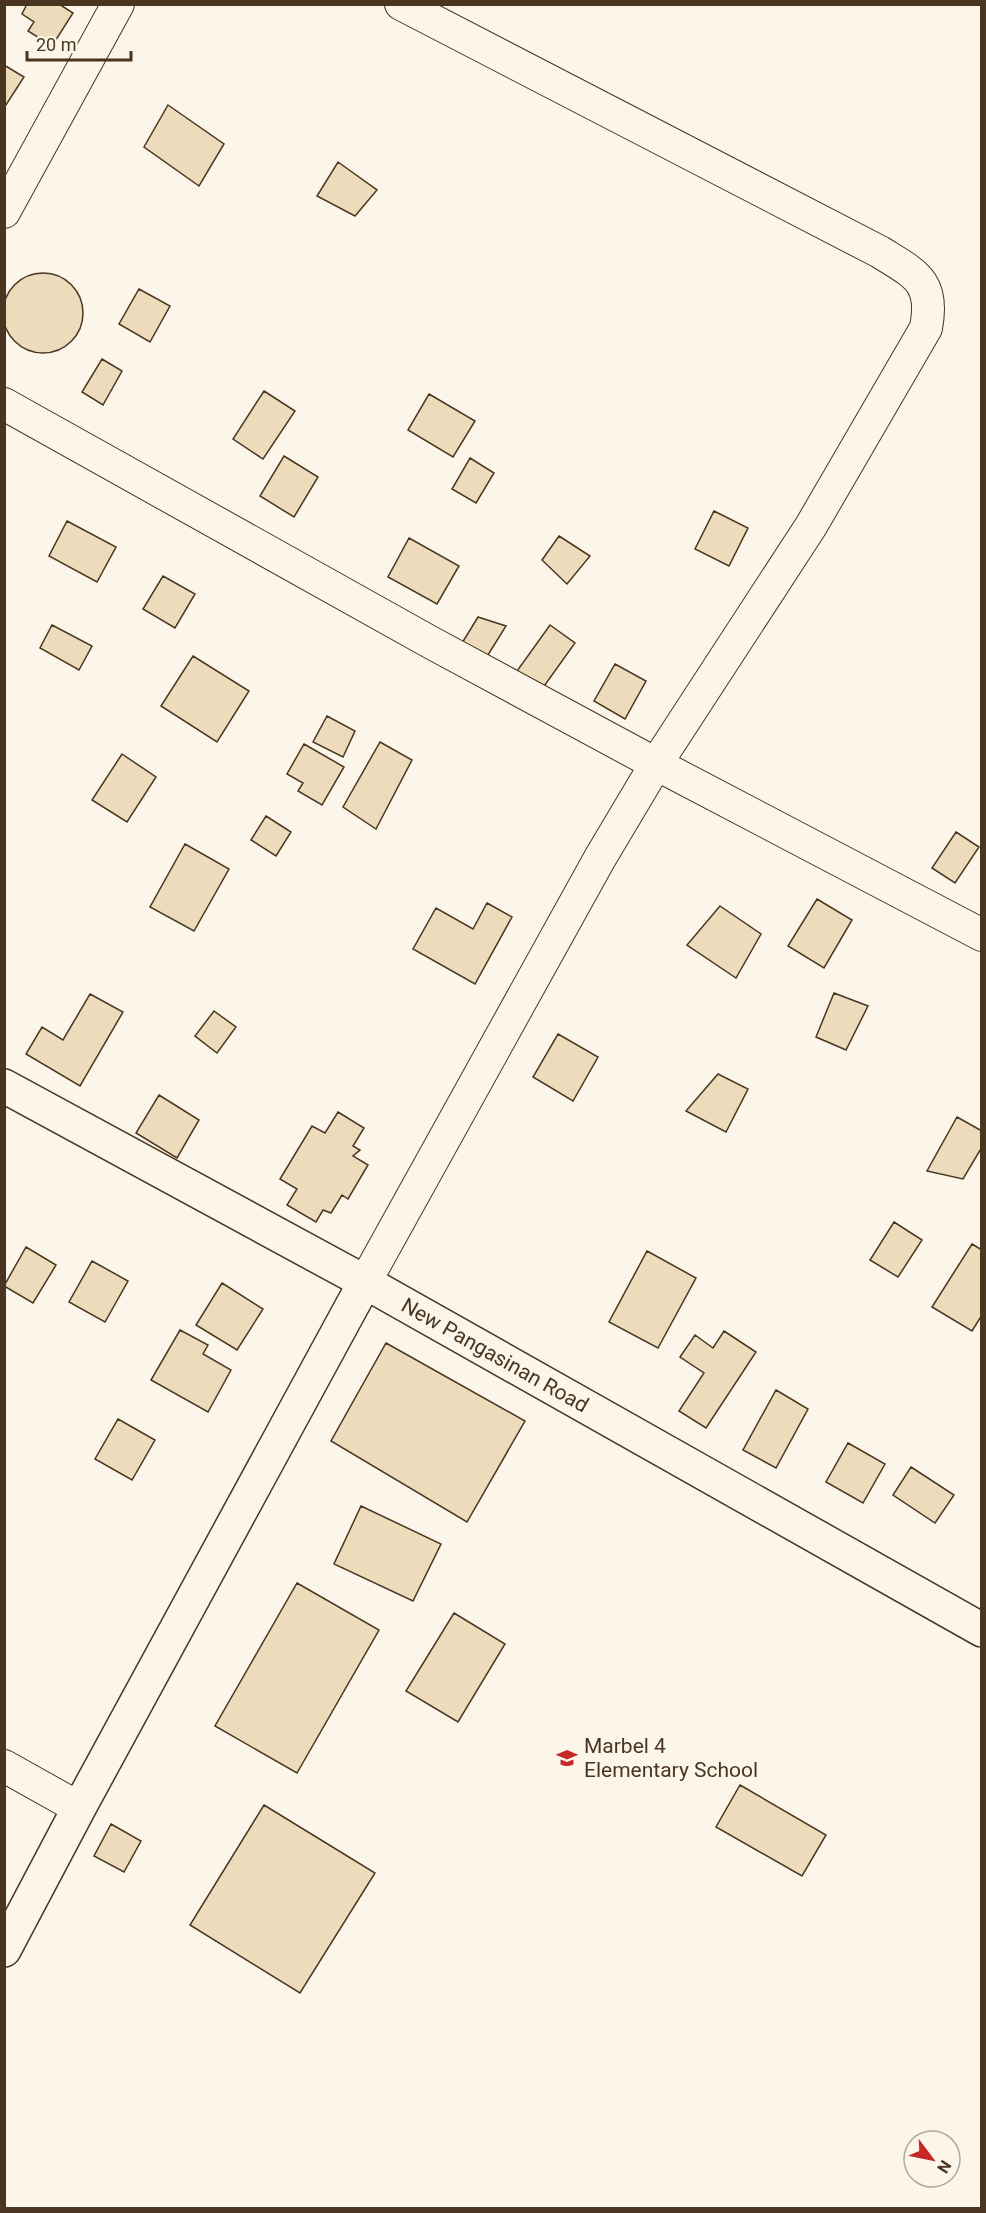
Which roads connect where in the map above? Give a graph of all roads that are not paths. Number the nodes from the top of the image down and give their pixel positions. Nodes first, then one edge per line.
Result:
1 (118, 4) edge
2 (401, 4) edge
3 (4, 212) edge
4 (4, 404) edge
5 (657, 764) junction
6 (981, 935) edge
7 (4, 1086) edge
8 (365, 1282) junction
9 (981, 1630) edge
10 (4, 1766) edge
11 (79, 1808) junction
12 (4, 1950) edge

1 - 3 street
2 - 5 street
4 - 5 street
5 - 6 street
5 - 8 street
7 - 8 main road, New Pangasinan Road
8 - 9 main road, New Pangasinan Road
8 - 11 main road
10 - 11 street
11 - 12 main road

